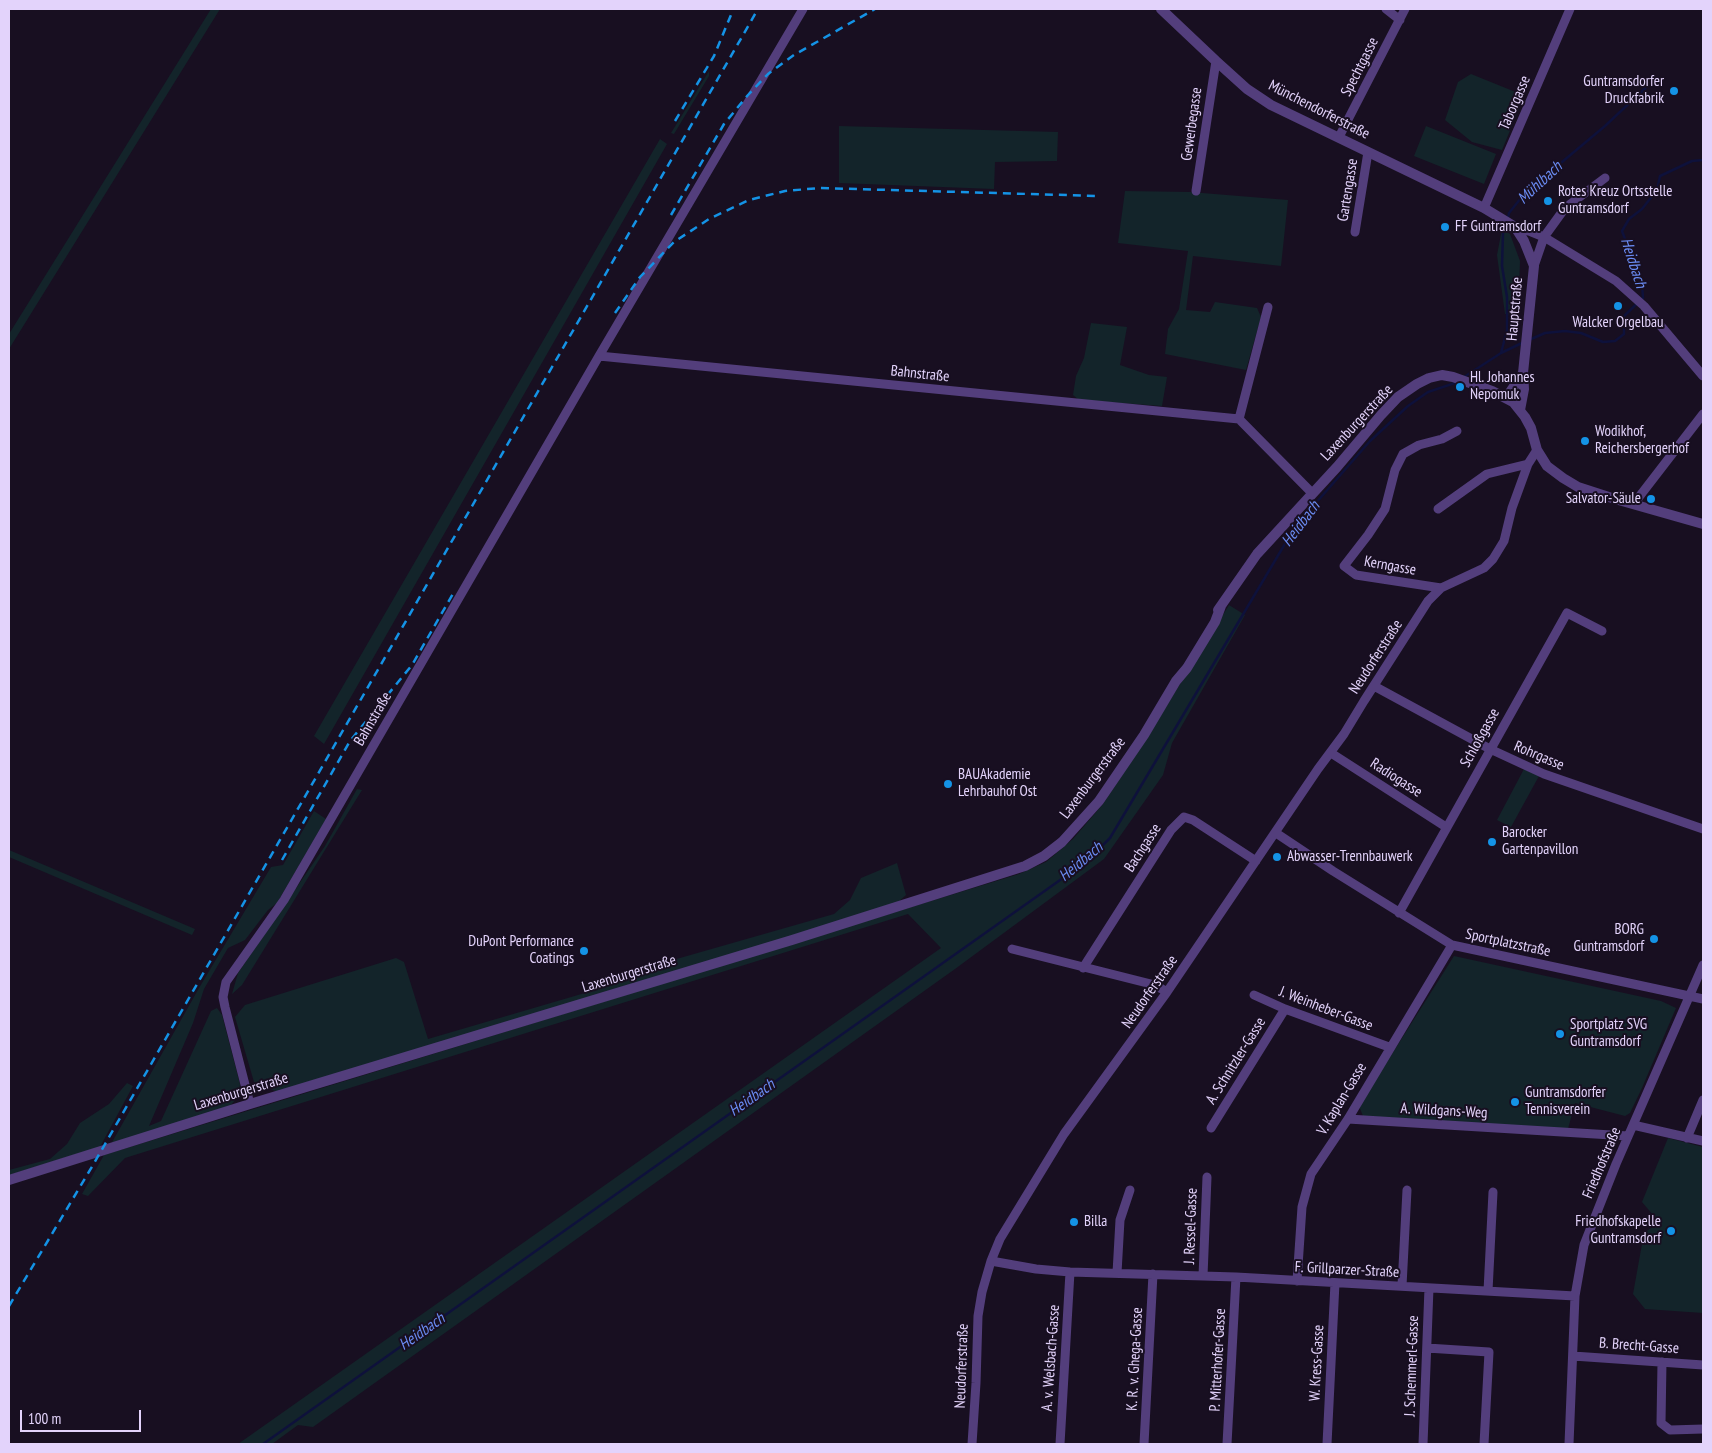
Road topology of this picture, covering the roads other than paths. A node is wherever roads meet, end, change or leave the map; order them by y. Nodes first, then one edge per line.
1 (803, 9) edge
2 (1161, 9) edge
3 (1386, 9) edge
4 (1405, 9) edge
5 (1570, 9) edge
6 (1400, 20) junction
7 (1216, 61) junction
8 (1339, 137) junction
9 (1368, 152) junction
10 (1605, 178) dead end
11 (1196, 191) dead end
12 (1484, 208) junction
13 (1515, 227) junction
14 (1355, 232) dead end
15 (1544, 237) junction
16 (1534, 266) junction
17 (1268, 307) dead end
18 (599, 356) junction
19 (1523, 373) junction
20 (1703, 376) edge
21 (1506, 398) junction
22 (1520, 410) junction
23 (1703, 414) edge
24 (1239, 419) junction
25 (1457, 431) dead end
26 (1537, 450) junction
27 (1528, 464) junction
28 (1312, 493) junction
29 (1635, 504) junction
30 (1438, 509) dead end
31 (1703, 524) edge
32 (1440, 588) junction
33 (1602, 631) dead end
34 (1374, 686) junction
35 (1490, 749) junction
36 (1332, 753) junction
37 (1446, 827) junction
38 (1703, 829) edge
39 (1276, 833) junction
40 (1256, 861) junction
41 (1399, 913) junction
42 (1452, 945) junction
43 (1012, 950) dead end
44 (1703, 964) edge
45 (1083, 968) junction
46 (1167, 992) junction
47 (1254, 994) dead end
48 (1689, 996) junction
49 (1703, 999) edge
50 (1285, 1009) junction
51 (1389, 1047) junction
52 (1703, 1100) edge
53 (250, 1104) junction
54 (1348, 1119) junction
55 (1633, 1125) junction
56 (1211, 1128) dead end
57 (1628, 1136) junction
58 (1687, 1138) junction
59 (1703, 1141) edge
60 (1207, 1177) dead end
61 (9, 1180) edge
62 (1130, 1190) dead end
63 (1408, 1190) dead end
64 (1493, 1192) dead end
65 (991, 1260) junction
66 (1070, 1272) junction
67 (1117, 1274) junction
68 (1153, 1274) junction
69 (1203, 1276) junction
70 (1236, 1277) junction
71 (1297, 1281) junction
72 (1335, 1283) junction
73 (1402, 1286) junction
74 (1429, 1288) junction
75 (1488, 1291) junction
76 (1575, 1296) junction
77 (1428, 1348) junction
78 (1573, 1356) junction
79 (1662, 1362) junction
80 (1703, 1365) edge
81 (1703, 1429) edge
82 (972, 1444) edge
83 (1060, 1444) edge
84 (1144, 1444) edge
85 (1228, 1444) edge
86 (1326, 1444) edge
87 (1423, 1444) edge
88 (1484, 1444) edge
89 (1569, 1444) edge

1 - 18 street, Bahnstraße
2 - 7 street, Münchendorferstraße
3 - 6 street
4 - 6 street, Spechtgasse
5 - 12 street, Taborgasse
6 - 8 street, Spechtgasse
7 - 8 street, Münchendorferstraße
7 - 11 street, Gewerbegasse
8 - 9 street, Münchendorferstraße
9 - 12 street, Münchendorferstraße
9 - 14 street, Gartengasse
10 - 15 street
12 - 13 street, Hauptstraße
13 - 15 street
13 - 16 street, Hauptstraße
15 - 16 street
15 - 20 street
16 - 19 street, Hauptstraße
17 - 24 street
18 - 24 street, Bahnstraße
18 - 53 street, Bahnstraße
19 - 21 street, Hauptstraße
19 - 22 street, Hauptstraße
21 - 22 street, Laxenburgerstraße
21 - 28 street, Laxenburgerstraße
22 - 26 street, Laxenburgerstraße
23 - 29 street
24 - 28 street
25 - 32 street, Kerngasse
26 - 27 street
26 - 29 street
27 - 30 street
27 - 32 street
28 - 53 street, Laxenburgerstraße
29 - 31 street
32 - 34 street, Neudorferstraße
33 - 35 street, Schloßgasse
34 - 35 street, Rohrgasse
34 - 36 street, Neudorferstraße
35 - 37 street, Schloßgasse
35 - 38 street, Rohrgasse
36 - 37 street, Radiogasse
36 - 39 street, Neudorferstraße
37 - 41 street, Schloßgasse
39 - 40 street, Neudorferstraße
39 - 41 street, Sportplatzstraße
40 - 45 street, Bachgasse
40 - 46 street, Neudorferstraße
41 - 42 street, Sportplatzstraße
42 - 48 street, Sportplatzstraße
42 - 51 street, V. Kaplan-Gasse
43 - 45 street
44 - 48 street, Friedhofstraße
45 - 46 street
46 - 65 street, Neudorferstraße
47 - 50 street, J. Weinheber-Gasse
48 - 49 street, Sportplatzstraße
48 - 55 street, Friedhofstraße
50 - 51 street, J. Weinheber-Gasse
50 - 56 street, A. Schnitzler-Gasse
51 - 54 street, V. Kaplan-Gasse
52 - 58 street
53 - 61 street, Laxenburgerstraße
54 - 57 street, A. Wildgans-Weg
54 - 71 street, V. Kaplan-Gasse
55 - 57 street, Friedhofstraße
55 - 58 street
57 - 76 street, Friedhofstraße
58 - 59 street
60 - 69 street, J. Ressel-Gasse
62 - 67 street
63 - 73 street
64 - 75 street
65 - 66 street, F. Grillparzer-Straße
65 - 82 street, Neudorferstraße
66 - 67 street, F. Grillparzer-Straße
66 - 83 street, A. v. Welsbach-Gasse
67 - 68 street, F. Grillparzer-Straße
68 - 69 street, F. Grillparzer-Straße
68 - 84 street, K. R. v. Ghega-Gasse
69 - 70 street, F. Grillparzer-Straße
70 - 71 street, F. Grillparzer-Straße
70 - 85 street, P. Mitterhofer-Gasse
71 - 72 street, F. Grillparzer-Straße
72 - 73 street, F. Grillparzer-Straße
72 - 86 street, W. Kress-Gasse
73 - 74 street, F. Grillparzer-Straße
74 - 75 street, F. Grillparzer-Straße
74 - 77 street, J. Schemmerl-Gasse
75 - 76 street, F. Grillparzer-Straße
76 - 78 street, Friedhofstraße
77 - 87 street, J. Schemmerl-Gasse
77 - 88 street
78 - 79 street, B. Brecht-Gasse
78 - 89 street, Friedhofstraße
79 - 80 street, B. Brecht-Gasse
79 - 81 street

